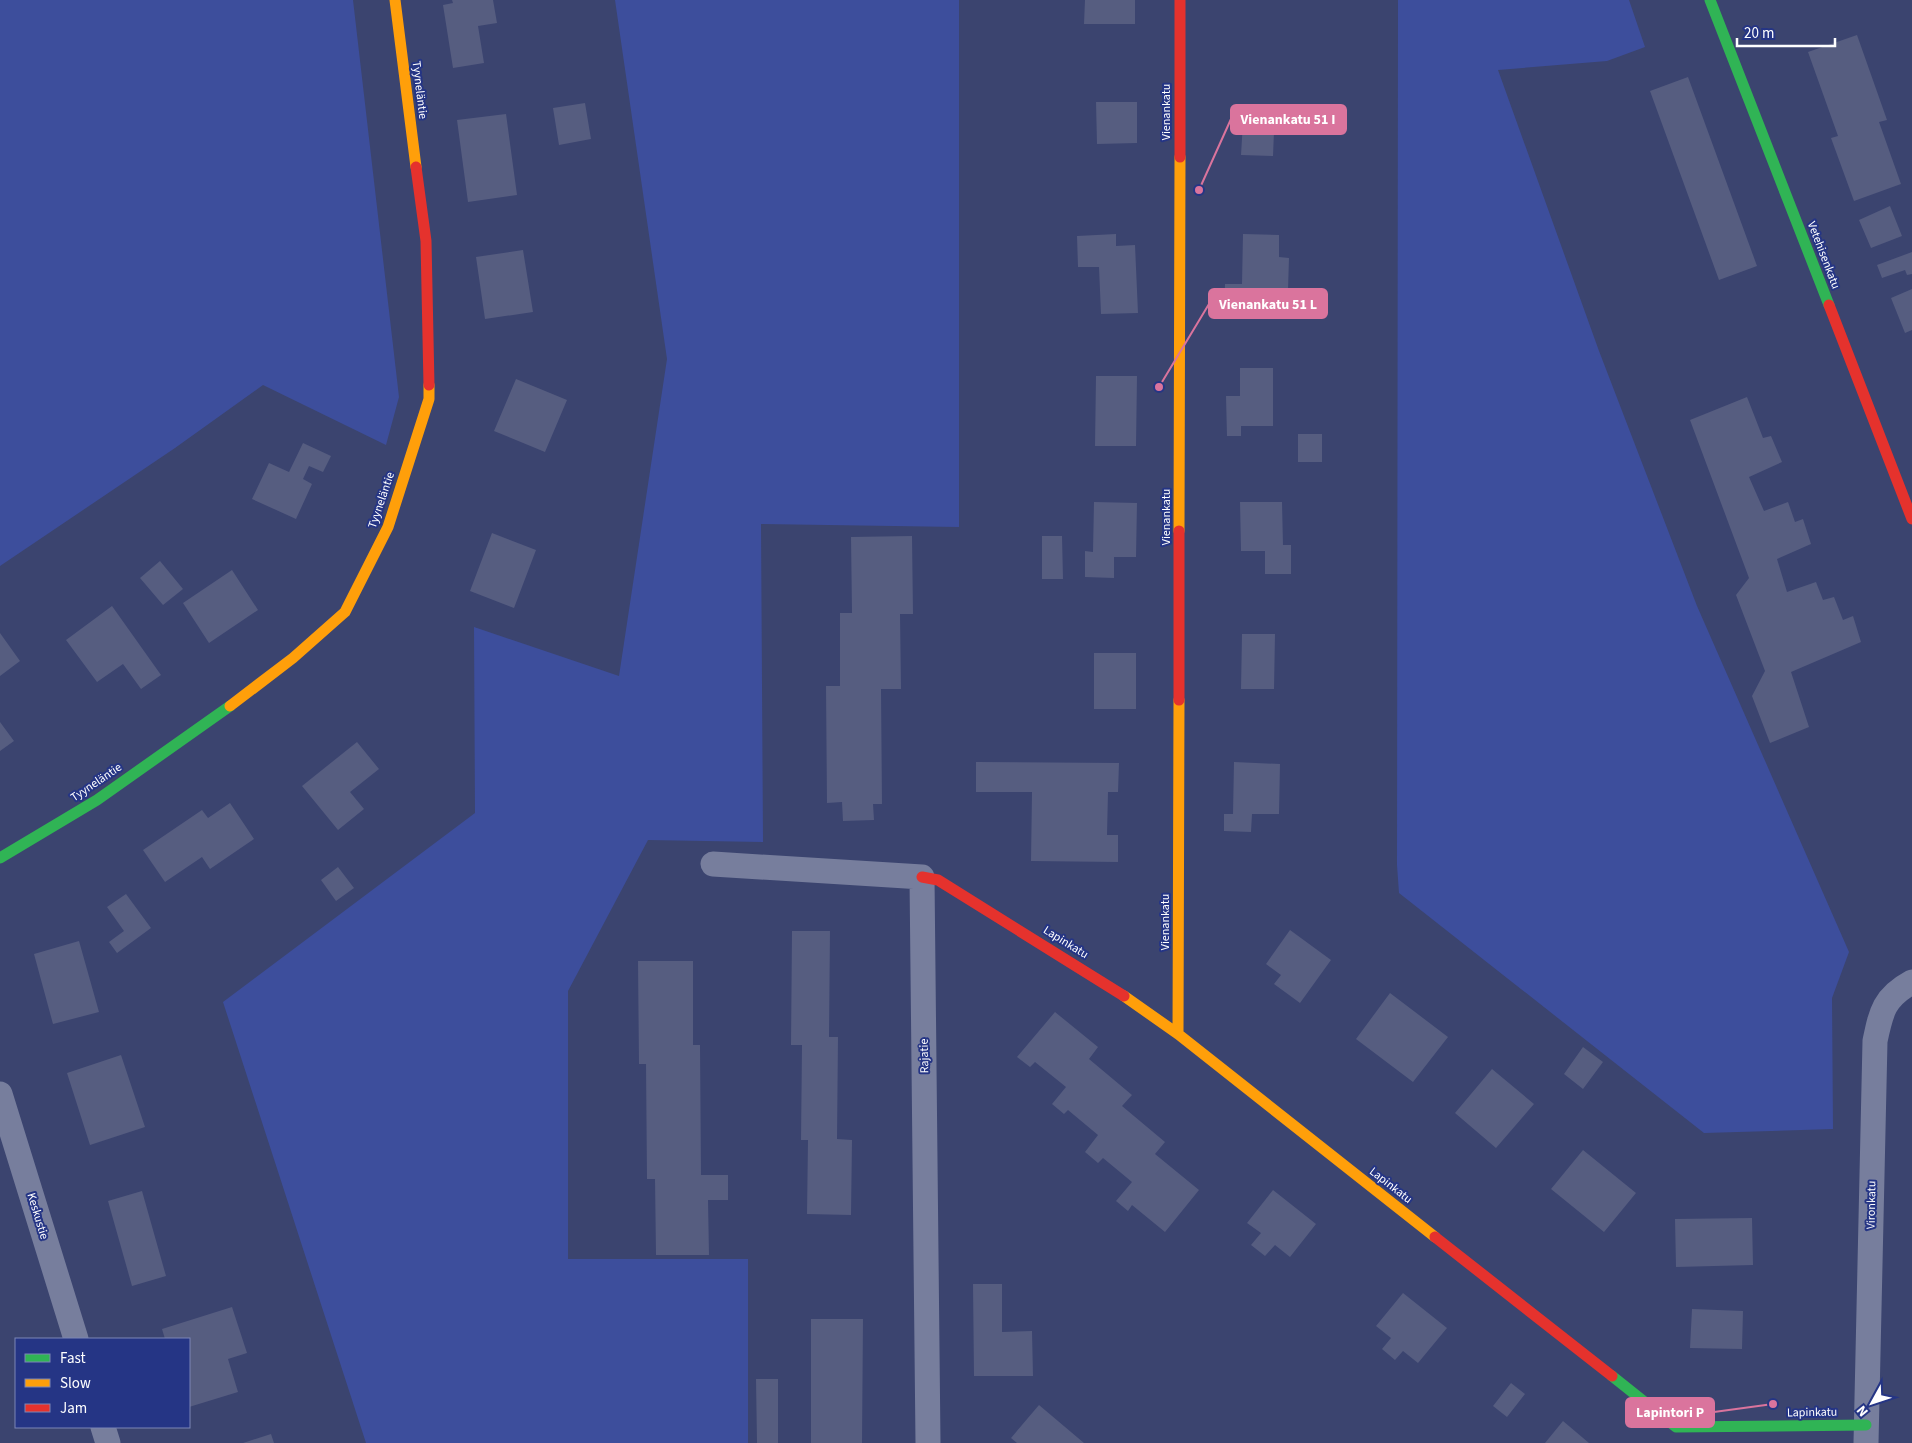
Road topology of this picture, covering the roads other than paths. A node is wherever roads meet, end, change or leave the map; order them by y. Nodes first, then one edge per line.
1 (395, 0) edge
2 (1180, 0) edge
3 (1710, 0) edge
4 (1912, 519) edge
5 (0, 858) edge
6 (713, 864) dead end
7 (922, 877) junction
8 (1912, 982) edge
9 (1178, 1034) junction
10 (0, 1094) edge
11 (76, 1338) edge
12 (103, 1428) edge
13 (1866, 1434) edge
14 (1676, 1435) edge
15 (108, 1443) edge
16 (928, 1443) edge

1 - 5 street, Tyyneläntie
2 - 9 street, Vienankatu
3 - 4 street, Vetehisenkatu
6 - 7 street
7 - 9 street, Lapinkatu
7 - 16 street, Rajatie
8 - 13 street, Vironkatu
9 - 14 street, Lapinkatu
10 - 11 street, Keskustie
12 - 15 street
13 - 14 street, Lapinkatu

